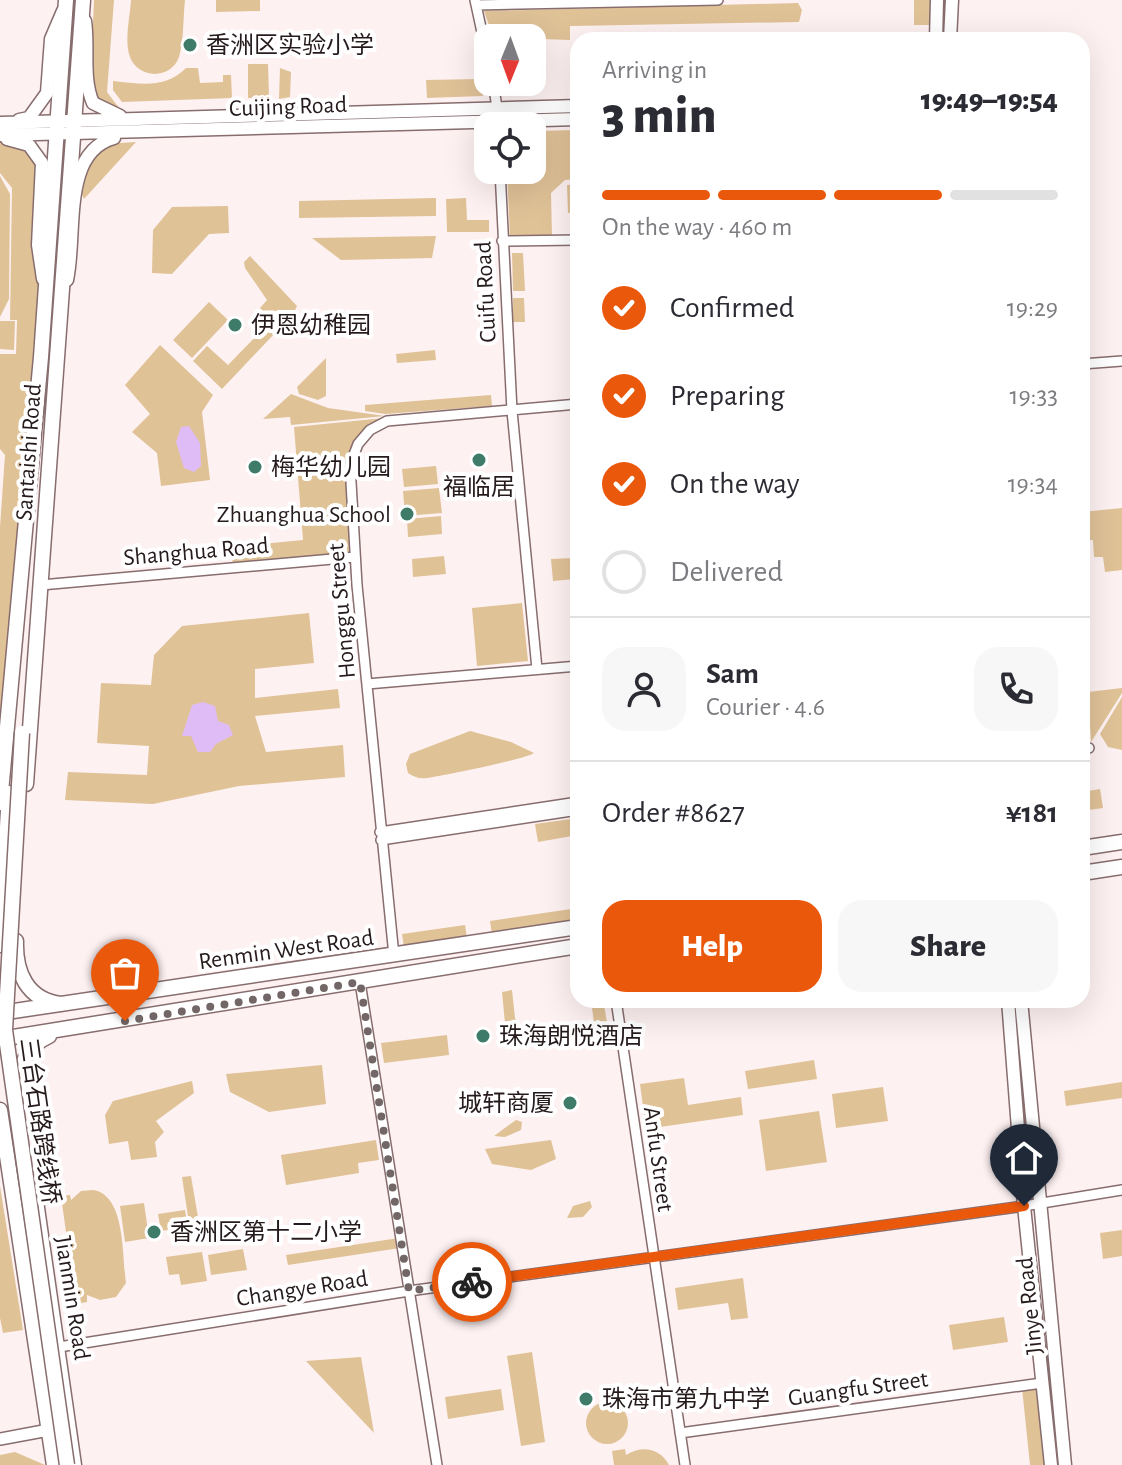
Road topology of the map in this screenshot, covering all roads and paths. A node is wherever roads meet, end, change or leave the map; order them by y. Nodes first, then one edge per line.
1 (718, 0) edge
2 (937, 0) edge
3 (952, 0) edge
4 (66, 2) edge
5 (476, 2) edge
6 (83, 3) edge
7 (481, 24) edge
8 (936, 32) edge
9 (950, 32) edge
10 (570, 107) edge
11 (538, 112) edge
12 (474, 118) edge
13 (135, 119) junction
14 (474, 119) edge
15 (546, 119) edge
16 (570, 119) edge
17 (0, 123) edge
18 (56, 128) junction
19 (74, 128) junction
20 (130, 133) junction
21 (0, 136) edge
22 (500, 184) edge
23 (570, 240) edge
24 (502, 241) junction
25 (44, 288) junction
26 (60, 310) junction
27 (1122, 361) edge
28 (1090, 363) edge
29 (570, 405) edge
30 (512, 411) junction
31 (355, 557) junction
32 (41, 585) junction
33 (570, 667) edge
34 (537, 669) junction
35 (367, 684) junction
36 (8, 691) junction
37 (33, 693) junction
38 (18, 732) junction
39 (0, 803) edge
40 (570, 803) edge
41 (570, 811) edge
42 (380, 836) junction
43 (1122, 842) edge
44 (1090, 847) edge
45 (1122, 867) edge
46 (1090, 872) edge
47 (570, 928) edge
48 (0, 945) edge
49 (570, 947) edge
50 (394, 956) junction
51 (287, 971) junction
52 (360, 982) junction
53 (290, 994) junction
54 (61, 1004) junction
55 (617, 1008) edge
56 (1009, 1008) edge
57 (1022, 1008) edge
58 (0, 1013) edge
59 (64, 1030) junction
60 (0, 1039) edge
61 (0, 1061) edge
62 (0, 1110) edge
63 (4, 1173) edge
64 (1122, 1190) edge
65 (1041, 1203) junction
66 (1024, 1206) junction
67 (652, 1257) junction
68 (409, 1291) junction
69 (59, 1347) junction
70 (1042, 1383) junction
71 (46, 1413) junction
72 (69, 1426) junction
73 (49, 1430) junction
74 (680, 1433) junction
75 (28, 1434) junction
76 (0, 1439) edge
77 (51, 1447) junction
78 (57, 1465) edge
79 (67, 1465) edge
80 (74, 1465) edge
81 (437, 1465) edge
82 (685, 1465) edge
83 (1051, 1465) edge
84 (1065, 1465) edge

1 - 5 street
2 - 8 main road
3 - 9 main road
4 - 17 main road
4 - 18 main road, Santaishi Road
5 - 7 street
6 - 13 main road
6 - 19 main road, Santaishi Road
10 - 11 main road, Cuijing Road
12 - 13 main road, Cuijing Road
13 - 19 main road, Cuijing Road
14 - 20 main road, Cuijing Road
15 - 16 main road, Cuijing Road
17 - 18 main road, Cuijing Road
18 - 19 main road, Cuijing Road
18 - 21 main road, Cuijing Road
18 - 25 main road, Santaishi Road
19 - 20 main road, Cuijing Road
19 - 26 main road, Santaishi Road
20 - 26 main road
21 - 25 main road
22 - 24 street, Cuifu Road
23 - 24 street
24 - 30 street, Cuifu Road
25 - 36 main road, Santaishi Road
26 - 32 main road, Santaishi Road
27 - 28 street
29 - 30 street, Honggu Street
30 - 31 street, Honggu Street
30 - 34 street, Cuifu Road
31 - 32 street, Shanghua Road
31 - 35 street, Honggu Street
32 - 37 main road, Santaishi Road
33 - 34 street
34 - 35 street
35 - 42 street, Honggu Street
36 - 38 main road
36 - 39 main road, Santaishi Road
37 - 38 main road
37 - 54 main road, Santaishi Road
38 - 48 main road
38 - 79 main road, 三台石路跨线桥, bridge
40 - 42 street
41 - 42 street
42 - 50 street, Honggu Street
43 - 44 main road
45 - 46 main road
47 - 50 main road, Renmin West Road
49 - 52 main road, Renmin West Road
50 - 51 main road, Renmin West Road
51 - 53 main road
51 - 54 main road, Renmin West Road
52 - 53 main road, Renmin West Road
52 - 68 street
53 - 59 main road, Renmin West Road
54 - 58 main road, Renmin West Road
55 - 67 street, Anfu Street
56 - 66 main road, Jinye Road
57 - 65 main road, Jinye Road
59 - 60 main road, Renmin West Road
59 - 69 main road, Jianmin Road
61 - 78 main road, 三台石路跨线桥
62 - 63 main road, Jianmin Road
63 - 71 main road, Jianmin Road
64 - 65 street, Changye Road
65 - 66 street, Changye Road
65 - 84 main road, Jinye Road
66 - 67 street, Changye Road
66 - 70 main road, Jinye Road
67 - 68 street, Changye Road
67 - 74 street, Anfu Street
68 - 69 street, Changye Road
68 - 81 street
69 - 72 main road, Jianmin Road
70 - 74 street, Guangfu Street
70 - 83 main road, Jinye Road
71 - 73 main road, Jianmin Road
71 - 75 street
72 - 73 street
72 - 80 main road, Jianmin Road
73 - 75 street
73 - 77 main road, Jianmin Road
74 - 82 street, Anfu Street
75 - 76 street
75 - 77 street
77 - 78 main road, Jianmin Road

